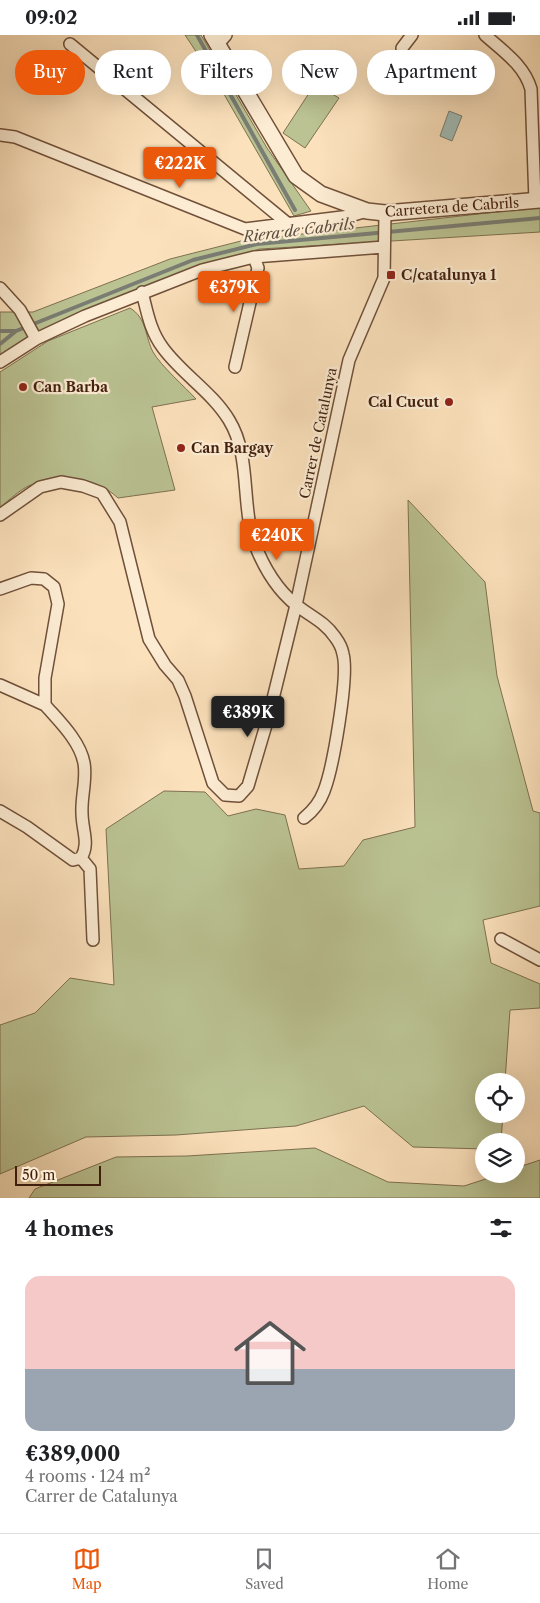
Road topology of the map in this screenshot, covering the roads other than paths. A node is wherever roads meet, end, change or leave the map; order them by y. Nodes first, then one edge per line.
1 (412, 35) edge
2 (485, 35) edge
3 (219, 38) edge
4 (70, 44) dead end
5 (402, 48) dead end
6 (0, 135) edge
7 (538, 200) edge
8 (367, 211) junction
9 (385, 218) junction
10 (287, 223) junction
11 (384, 244) junction
12 (254, 257) junction
13 (0, 289) edge
14 (142, 292) junction
15 (31, 330) junction
16 (0, 361) edge
17 (235, 367) dead end
18 (0, 515) edge
19 (0, 589) edge
20 (296, 605) junction
21 (0, 685) edge
22 (45, 705) junction
23 (0, 811) edge
24 (304, 818) dead end
25 (81, 858) junction
26 (501, 939) dead end
27 (93, 940) dead end
28 (540, 960) edge

1 - 5 street
2 - 7 street
3 - 8 street, Carretera de Cabrils
4 - 10 street
6 - 10 street
7 - 9 street, Carretera de Cabrils
8 - 9 street, Carretera de Cabrils
8 - 10 street
9 - 11 street, Carrer de Catalunya
11 - 12 street
11 - 20 street, Carrer de Catalunya
12 - 14 street
12 - 17 street
13 - 15 street
14 - 15 street
14 - 20 street
15 - 16 street
18 - 20 street, Carrer de Catalunya
19 - 22 street
20 - 24 street
21 - 22 street
22 - 25 street
23 - 25 street
25 - 27 street
26 - 28 street

